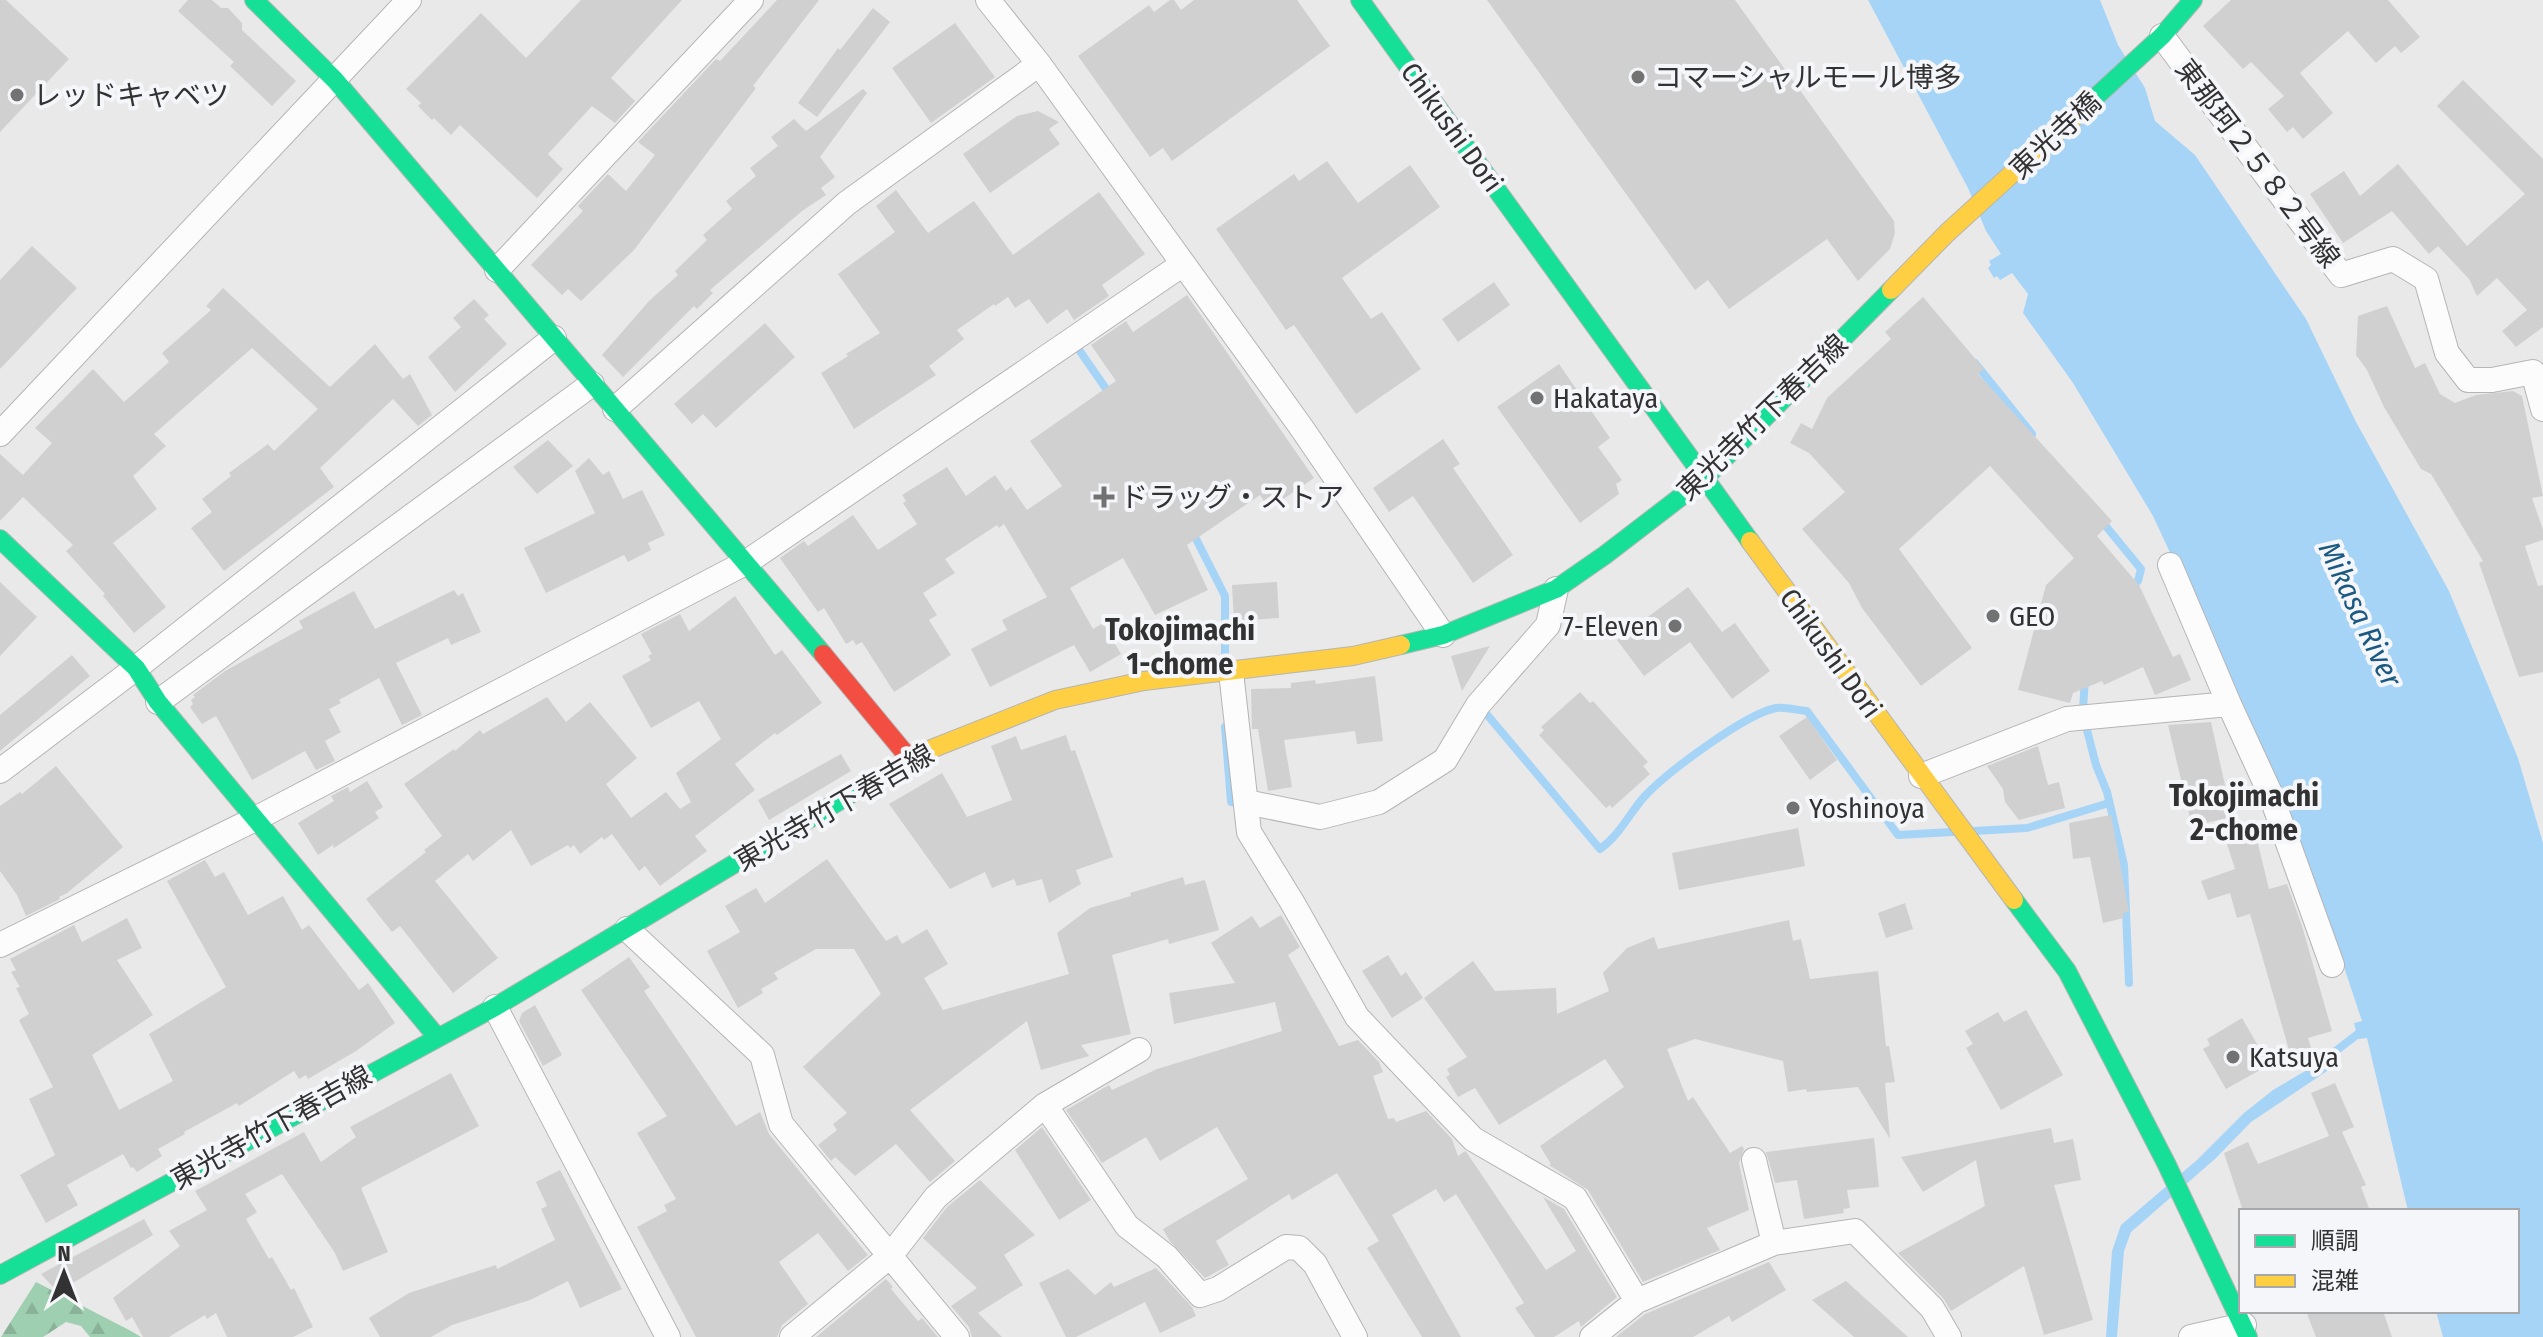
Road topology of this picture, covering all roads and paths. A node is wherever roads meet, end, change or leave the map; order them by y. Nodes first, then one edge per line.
1 (254, 0) edge
2 (409, 0) edge
3 (751, 0) edge
4 (988, 0) edge
5 (1360, 0) edge
6 (2193, 0) edge
7 (2162, 36) junction
8 (1039, 64) junction
9 (335, 80) junction
10 (1947, 233) joint
11 (1183, 264) junction
12 (497, 270) junction
13 (554, 338) junction
14 (592, 384) junction
15 (615, 409) junction
16 (2543, 409) edge
17 (0, 434) edge
18 (1704, 479) junction
19 (0, 539) edge
20 (747, 562) junction
21 (2170, 565) dead end
22 (1556, 589) junction
23 (1443, 635) junction
24 (136, 668) junction
25 (1231, 672) junction
26 (158, 702) junction
27 (2229, 704) junction
28 (909, 758) junction
29 (0, 771) edge
30 (1921, 776) junction
31 (1246, 802) junction
32 (257, 818) junction
33 (627, 929) junction
34 (0, 945) edge
35 (2332, 965) dead end
36 (495, 1007) junction
37 (437, 1037) junction
38 (1139, 1050) dead end
39 (1045, 1105) junction
40 (1754, 1160) dead end
41 (1774, 1243) junction
42 (890, 1256) junction
43 (0, 1275) edge
44 (1637, 1301) junction
45 (2246, 1331) edge
46 (668, 1337) edge
47 (792, 1337) edge
48 (957, 1337) edge
49 (1355, 1337) edge
50 (1592, 1337) edge
51 (1949, 1337) edge
52 (2191, 1337) edge

1 - 9 street
2 - 9 street
3 - 12 street
4 - 8 street
5 - 18 street, Chikushi Dori
6 - 7 street, 東光寺橋
7 - 10 street, 東光寺橋
7 - 16 street, 東那珂２５８２号線
8 - 11 street
8 - 15 street
9 - 12 street
9 - 17 street
10 - 18 street, 東光寺竹下春吉線
11 - 20 street
11 - 23 street
12 - 13 street
13 - 14 street
13 - 24 street
14 - 15 street
14 - 26 street
15 - 20 street
18 - 22 street, 東光寺竹下春吉線
18 - 30 street, Chikushi Dori
19 - 24 street
20 - 28 street
20 - 32 street
21 - 27 street
22 - 23 street, 東光寺竹下春吉線
22 - 31 street
23 - 25 street, 東光寺竹下春吉線
24 - 26 street
24 - 29 street
25 - 28 street, 東光寺竹下春吉線
25 - 31 street
26 - 32 street
27 - 30 street
27 - 35 street
28 - 33 street, 東光寺竹下春吉線
30 - 45 street, Chikushi Dori
31 - 44 street
32 - 34 street
32 - 37 street
33 - 36 street, 東光寺竹下春吉線
33 - 42 street
36 - 37 street, 東光寺竹下春吉線
36 - 46 street
37 - 43 street, 東光寺竹下春吉線
38 - 39 street
39 - 42 street
39 - 49 street
40 - 41 street
41 - 44 street
41 - 51 street
42 - 47 street
42 - 48 street
44 - 50 street
45 - 52 street

